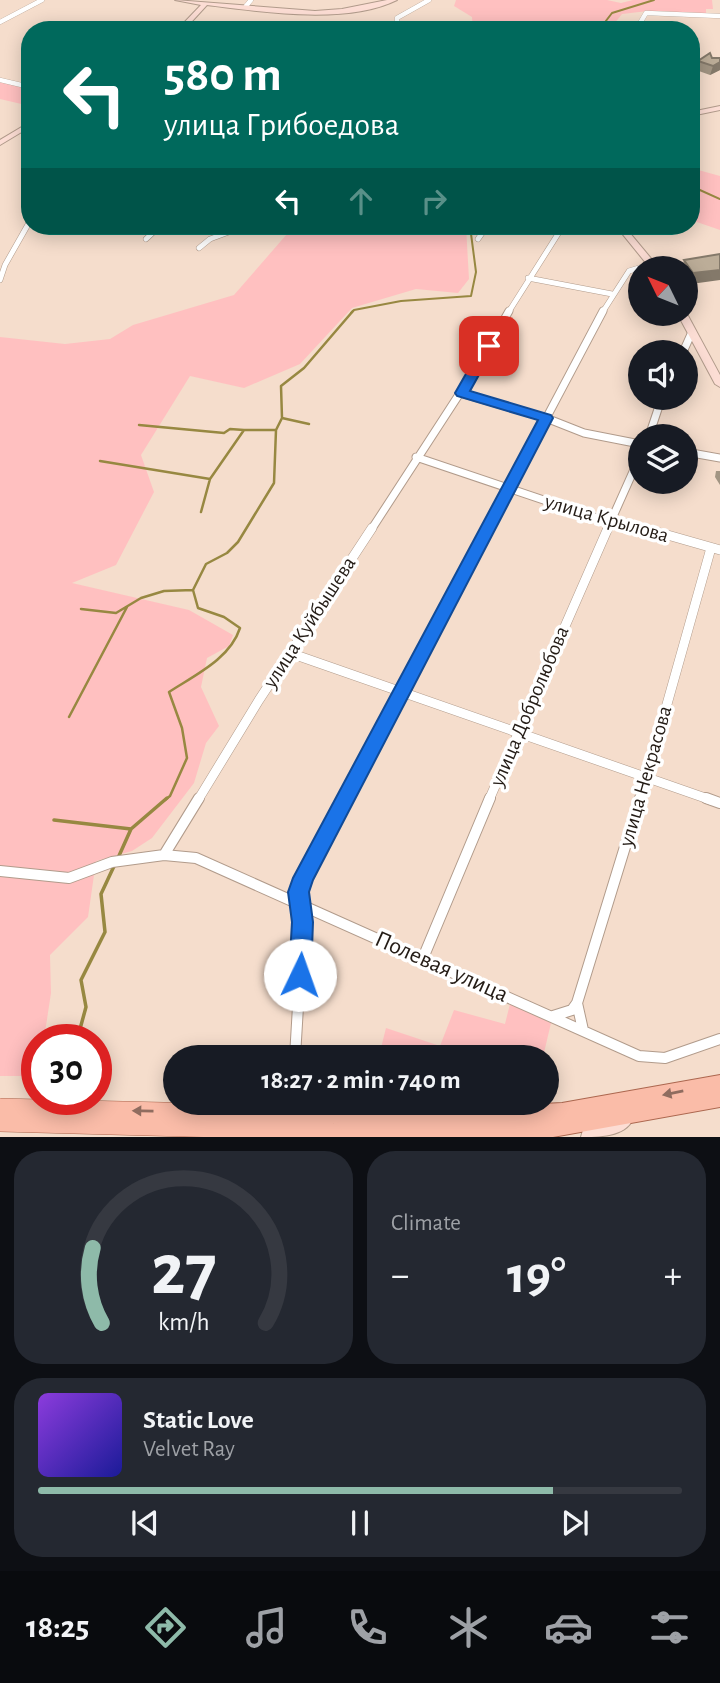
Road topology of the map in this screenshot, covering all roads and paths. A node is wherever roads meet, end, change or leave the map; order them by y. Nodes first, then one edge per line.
1 (42, 0) edge
2 (178, 0) edge
3 (394, 0) edge
4 (429, 0) edge
5 (208, 2) edge
6 (249, 3) edge
7 (720, 16) edge
8 (190, 21) edge
9 (397, 21) edge
10 (641, 21) edge
11 (0, 22) edge
12 (0, 80) edge
13 (21, 84) edge
14 (720, 108) edge
15 (700, 112) edge
16 (21, 131) edge
17 (0, 144) edge
18 (22, 235) edge
19 (150, 235) edge
20 (221, 235) edge
21 (481, 235) edge
22 (557, 235) edge
23 (627, 235) edge
24 (146, 239) dead end
25 (478, 239) dead end
26 (199, 248) dead end
27 (645, 256) edge
28 (628, 272) edge
29 (528, 278) junction
30 (0, 280) edge
31 (612, 294) junction
32 (689, 326) edge
33 (692, 332) junction
34 (688, 340) edge
35 (720, 384) edge
36 (461, 393) junction
37 (546, 418) junction
38 (628, 442) edge
39 (698, 454) edge
40 (416, 457) junction
41 (720, 458) edge
42 (628, 483) edge
43 (510, 489) junction
44 (612, 519) junction
45 (715, 549) edge
46 (290, 653) junction
47 (401, 691) junction
48 (518, 731) junction
49 (647, 777) junction
50 (720, 803) edge
51 (164, 855) junction
52 (0, 871) edge
53 (299, 902) junction
54 (423, 958) junction
55 (577, 1003) junction
56 (553, 1016) junction
57 (583, 1030) junction
58 (720, 1039) edge
59 (296, 1045) edge
60 (720, 1084) edge
61 (720, 1098) edge
62 (0, 1107) edge
63 (255, 1115) edge
64 (633, 1115) junction
65 (334, 1123) junction
66 (0, 1124) edge
67 (461, 1130) edge
68 (243, 1137) edge
69 (590, 1137) edge

1 - 11 street
2 - 5 main road
3 - 6 main road
4 - 9 street
5 - 6 main road
5 - 8 main road
7 - 10 street
12 - 13 street
14 - 15 main road
16 - 17 main road
18 - 30 street
19 - 24 street
20 - 26 street
21 - 25 street
22 - 29 street, улица Куйбышева
23 - 27 main road
28 - 31 street
29 - 31 street
29 - 36 street, улица Куйбышева
31 - 37 street
32 - 33 main road
33 - 34 street
33 - 35 main road
36 - 37 street
36 - 40 street, улица Куйбышева
37 - 38 street
37 - 43 street
39 - 41 street
40 - 43 street, улица Крылова
40 - 46 street, улица Куйбышева
42 - 44 street, улица Добролюбова
43 - 44 street, улица Крылова
43 - 47 street
44 - 45 street, улица Крылова
44 - 48 street, улица Добролюбова
45 - 49 street, улица Некрасова
46 - 47 street
46 - 51 street, улица Куйбышева
47 - 48 street
47 - 53 street
48 - 49 street
48 - 54 street, улица Добролюбова
49 - 50 street
49 - 55 street, улица Некрасова
51 - 52 street, Полевая улица
51 - 53 street, Полевая улица
53 - 54 street, Полевая улица
53 - 59 street
54 - 56 street, Полевая улица
55 - 56 street
55 - 57 street, улица Некрасова
56 - 57 street, Полевая улица
57 - 58 street, Полевая улица
60 -> 67 main road
61 - 64 main road
65 -> 62 main road, bridge
63 - 68 street
64 - 67 main road
64 - 69 main road
65 - 66 main road, bridge
65 - 67 main road

